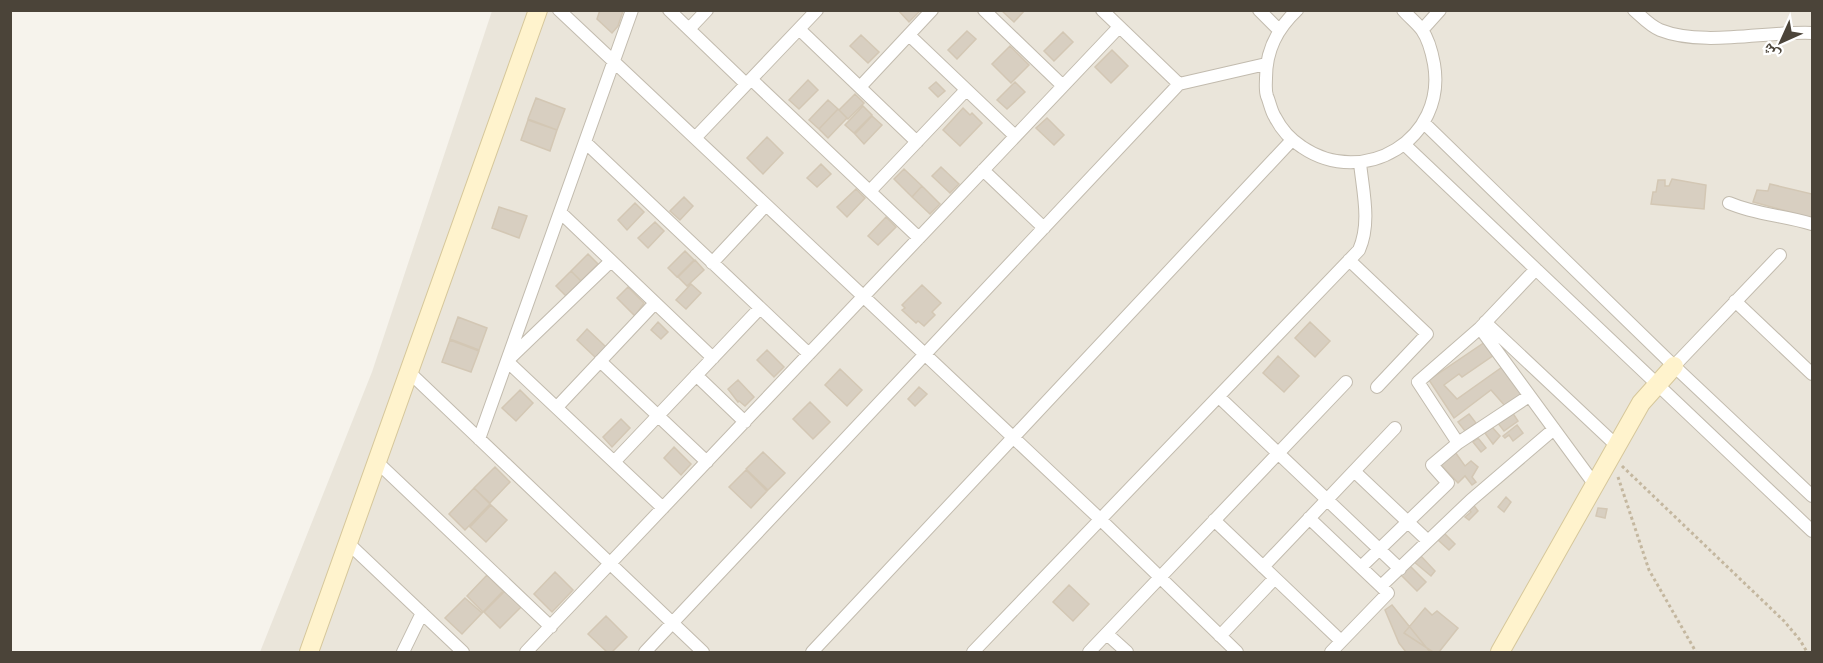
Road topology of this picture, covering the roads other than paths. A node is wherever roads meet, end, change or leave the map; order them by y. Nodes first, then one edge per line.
1 (538, 10) edge
2 (559, 10) edge
3 (632, 10) edge
4 (669, 10) edge
5 (706, 10) edge
6 (817, 10) edge
7 (984, 10) edge
8 (1102, 10) edge
9 (1259, 10) edge
10 (1403, 10) edge
11 (1440, 10) edge
12 (1634, 10) edge
13 (932, 11) edge
14 (1296, 11) edge
15 (1119, 27) junction
16 (689, 29) junction
17 (798, 29) junction
18 (1279, 30) junction
19 (1422, 30) junction
20 (1812, 33) edge
21 (909, 35) junction
22 (613, 62) junction
23 (1266, 64) junction
24 (749, 81) junction
25 (1179, 84) junction
26 (1063, 86) junction
27 (860, 87) junction
28 (966, 90) junction
29 (1424, 123) junction
30 (1015, 136) junction
31 (694, 138) junction
32 (1292, 140) junction
33 (585, 142) junction
34 (917, 142) junction
35 (1404, 145) junction
36 (1360, 163) junction
37 (983, 170) junction
38 (870, 191) junction
39 (1729, 203) dead end
40 (766, 205) junction
41 (560, 213) junction
42 (1812, 224) edge
43 (1044, 228) junction
44 (919, 238) junction
45 (1779, 255) dead end
46 (1349, 260) junction
47 (610, 261) junction
48 (712, 262) junction
49 (1536, 269) junction
50 (864, 296) junction
51 (1736, 301) junction
52 (655, 303) junction
53 (760, 308) junction
54 (1483, 325) junction
55 (809, 354) junction
56 (925, 355) junction
57 (713, 358) junction
58 (507, 361) junction
59 (600, 361) junction
60 (1674, 366) junction
61 (409, 372) junction
62 (1812, 374) edge
63 (696, 375) junction
64 (1346, 382) dead end
65 (1657, 383) junction
66 (1377, 387) dead end
67 (1529, 396) junction
68 (1219, 397) junction
69 (557, 407) junction
70 (658, 416) junction
71 (745, 422) junction
72 (1395, 428) dead end
73 (1554, 429) junction
74 (1013, 437) junction
75 (479, 439) junction
76 (1458, 443) junction
77 (1614, 451) junction
78 (1278, 453) junction
79 (376, 461) junction
80 (614, 462) junction
81 (707, 462) junction
82 (1354, 471) junction
83 (1594, 485) junction
84 (1812, 496) edge
85 (1327, 500) junction
86 (663, 508) junction
87 (1309, 518) junction
88 (1101, 520) junction
89 (1214, 520) junction
90 (1407, 522) junction
91 (1812, 531) edge
92 (1428, 541) junction
93 (347, 542) junction
94 (1379, 550) junction
95 (610, 564) junction
96 (1263, 567) junction
97 (1361, 567) junction
98 (1400, 569) junction
99 (1160, 578) junction
100 (1275, 578) junction
101 (1381, 586) junction
102 (422, 614) junction
103 (672, 623) junction
104 (551, 627) junction
105 (1107, 634) junction
106 (1220, 636) junction
107 (1341, 641) junction
108 (979, 650) edge
109 (309, 652) edge
110 (404, 652) edge
111 (463, 652) edge
112 (526, 652) edge
113 (645, 652) edge
114 (703, 652) edge
115 (812, 652) edge
116 (1089, 652) edge
117 (1126, 652) edge
118 (1237, 652) edge
119 (1331, 652) edge
120 (1500, 652) edge

1 - 61 street
2 - 22 street
3 - 22 street
4 - 16 street
5 - 16 street
6 - 17 street
7 - 26 street
8 - 15 street
9 - 18 street
10 - 19 street
11 - 19 street
12 - 20 street
13 - 21 street
14 - 18 street
15 - 25 street
15 - 26 street
16 - 24 street
17 - 24 street
17 - 27 street
18 - 23 street
19 - 29 street
21 - 27 street
21 - 28 street
22 - 31 street
22 - 33 street
23 - 25 street
23 - 32 street
24 - 31 street
24 - 38 street
25 - 43 street
26 - 30 street
27 - 34 street
28 - 30 street
28 - 34 street
29 - 35 street
29 - 60 street
30 - 37 street
31 - 40 street
32 - 36 street
32 - 74 street
33 - 41 street
33 - 48 street
34 - 38 street
35 - 36 street
35 - 49 street
36 - 46 street
37 - 43 street
37 - 44 street
38 - 44 street
39 - 42 street
40 - 48 street
40 - 50 street
41 - 47 street
41 - 58 street
43 - 56 street
44 - 50 street
45 - 51 street
46 - 66 street
46 - 68 street
47 - 52 street
47 - 58 street
48 - 53 street
49 - 54 street
49 - 65 street
50 - 55 street
50 - 56 street
51 - 60 street
51 - 62 street
52 - 57 street
52 - 59 street
53 - 55 street
53 - 57 street
54 - 67 street
54 - 76 street
54 - 77 street
55 - 71 street
56 - 74 street
56 - 103 street
57 - 63 street
58 - 69 street
58 - 75 street
59 - 69 street
59 - 70 street
60 - 65 street
60 - 84 street
61 - 75 street
61 - 79 street
63 - 70 street
63 - 71 street
64 - 78 street
65 - 77 street
65 - 91 street
67 - 73 street
67 - 76 street
68 - 78 street
68 - 88 street
69 - 80 street
70 - 80 street
70 - 81 street
71 - 81 street
72 - 82 street
73 - 83 street
73 - 92 street
74 - 88 street
74 - 115 street
75 - 95 street
76 - 90 street
77 - 83 street
78 - 85 street
78 - 89 street
79 - 93 street
79 - 104 street
80 - 86 street
81 - 86 street
82 - 85 street
82 - 90 street
83 - 120 street
85 - 87 street
85 - 94 street
86 - 95 street
87 - 96 street
87 - 97 street
88 - 99 street
88 - 108 street
89 - 96 street
89 - 99 street
90 - 92 street
90 - 94 street
92 - 98 street
93 - 102 street
93 - 109 street
94 - 97 street
94 - 98 street
95 - 103 street
95 - 104 street
96 - 100 street
97 - 101 street
98 - 101 street
99 - 105 street
99 - 106 street
100 - 106 street
100 - 107 street
101 - 107 street
102 - 110 street
102 - 111 street
103 - 113 street
103 - 114 street
104 - 112 street
105 - 116 street
105 - 117 street
106 - 118 street
107 - 119 street

